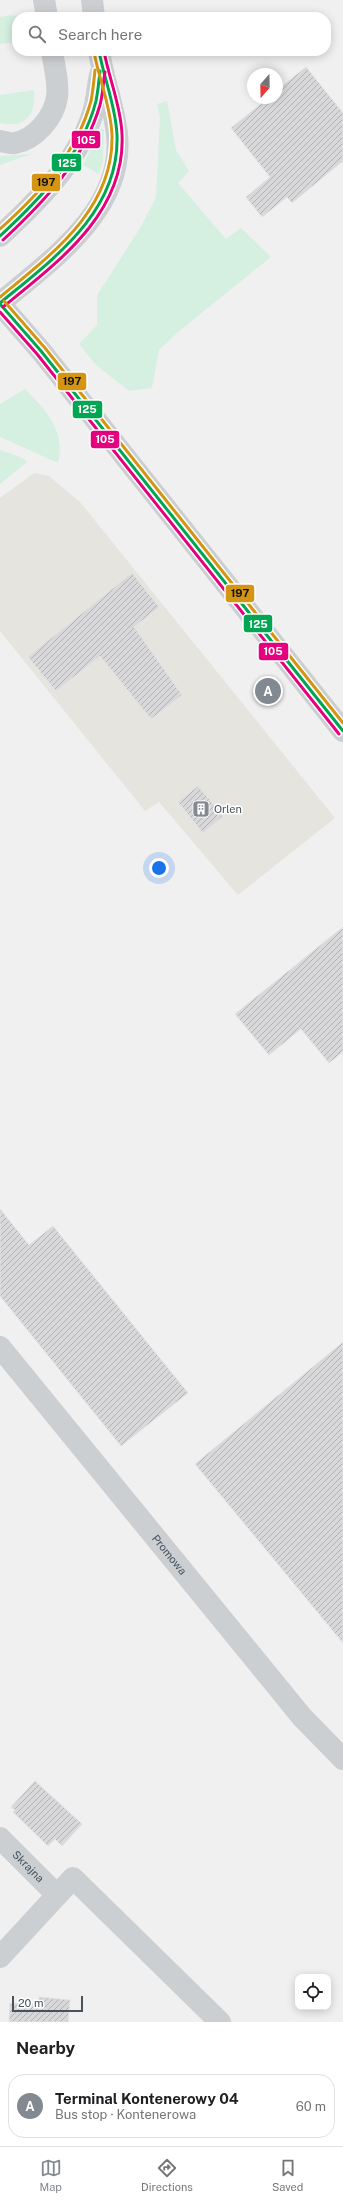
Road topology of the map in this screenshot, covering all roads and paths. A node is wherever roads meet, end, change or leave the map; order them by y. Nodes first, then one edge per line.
1 (44, 0) edge
2 (92, 0) edge
3 (46, 12) edge
4 (93, 12) edge
5 (53, 56) edge
6 (100, 58) edge
7 (0, 141) edge
8 (0, 236) edge
9 (0, 304) edge
10 (343, 731) edge
11 (0, 1347) edge
12 (343, 1759) edge
13 (0, 1838) edge
14 (57, 1895) junction
15 (0, 1957) edge
16 (220, 2022) edge

1 - 3 street
2 - 4 street
5 - 7 street
6 - 8 street
6 - 9 street
9 - 10 street
11 - 12 street, Promowa
13 - 14 street, Skrajna
14 - 15 street
14 - 16 street

